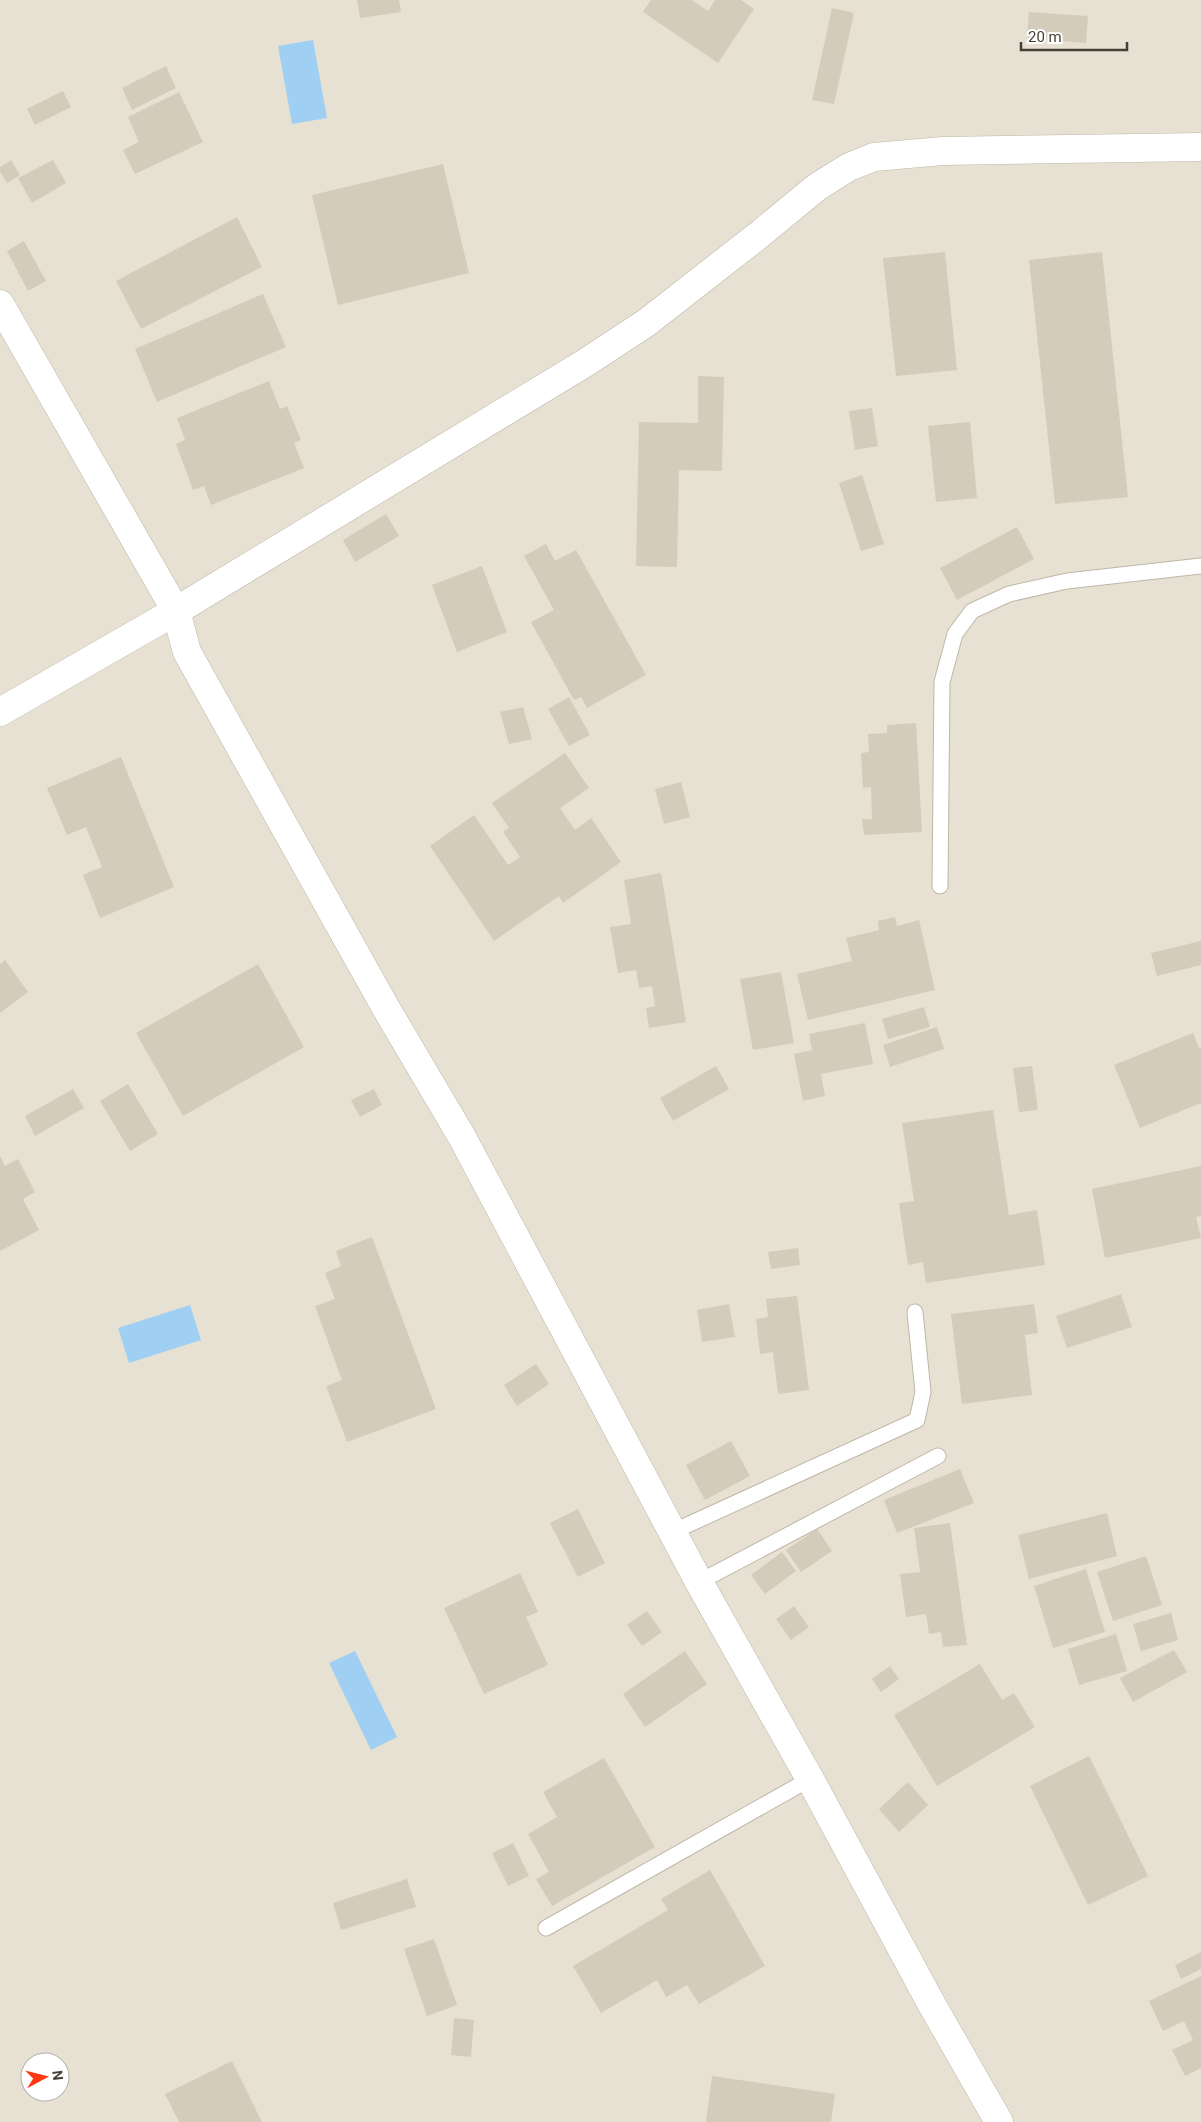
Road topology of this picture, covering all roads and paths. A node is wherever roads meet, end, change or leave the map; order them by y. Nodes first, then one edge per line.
1 (1201, 147) edge
2 (0, 304) edge
3 (1201, 566) edge
4 (176, 611) junction
5 (0, 712) edge
6 (940, 886) dead end
7 (915, 1312) dead end
8 (938, 1456) dead end
9 (672, 1532) junction
10 (699, 1582) junction
11 (810, 1779) junction
12 (546, 1928) dead end
13 (999, 2122) edge

1 - 4 street
2 - 4 street
3 - 6 lane
4 - 5 street
4 - 9 street
7 - 9 lane
8 - 10 lane
9 - 10 street
10 - 11 street
11 - 12 lane
11 - 13 street

